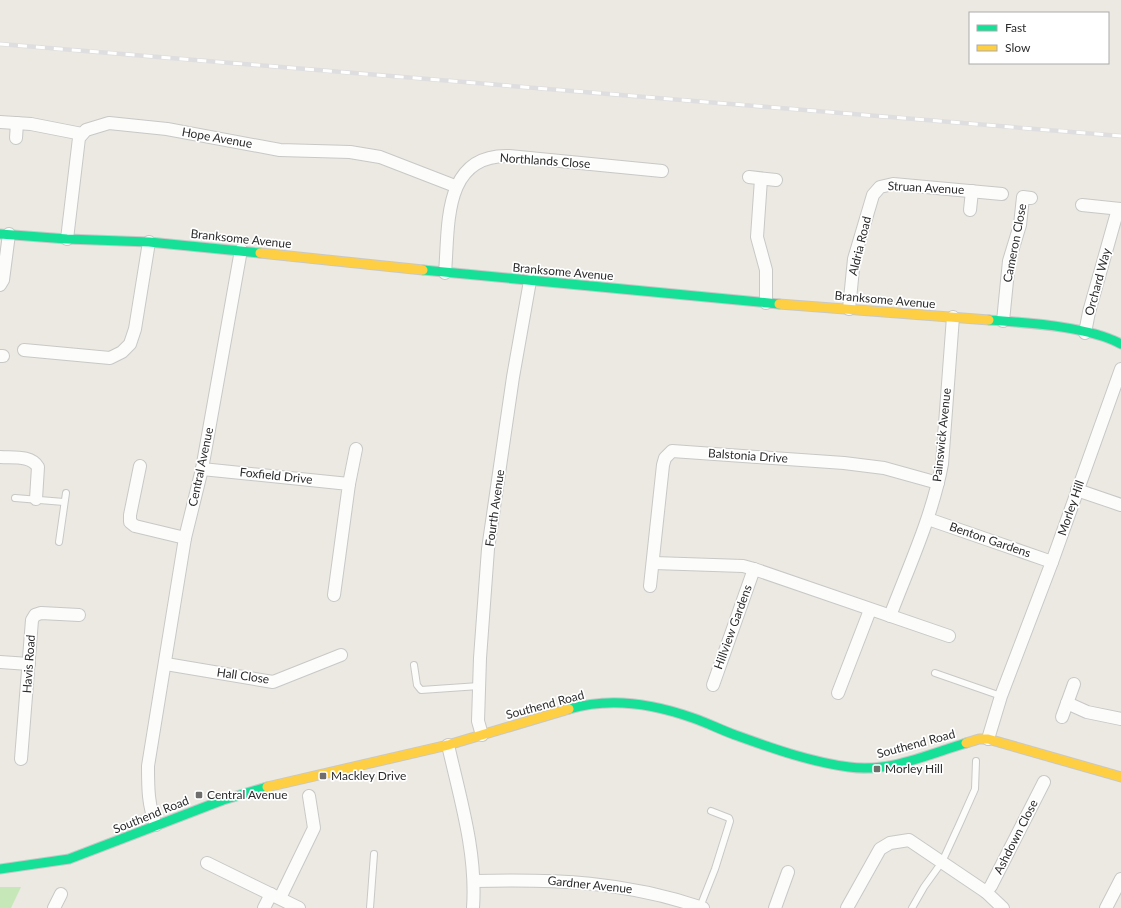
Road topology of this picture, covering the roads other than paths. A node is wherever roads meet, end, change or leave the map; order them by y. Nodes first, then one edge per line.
1 (0, 122) edge
2 (17, 123) junction
3 (82, 134) junction
4 (16, 138) dead end
5 (662, 171) dead end
6 (749, 177) dead end
7 (761, 179) junction
8 (776, 180) dead end
9 (455, 186) junction
10 (880, 187) joint
11 (972, 191) junction
12 (1002, 194) dead end
13 (1031, 198) dead end
14 (1082, 205) dead end
15 (1120, 209) edge
16 (970, 210) dead end
17 (5, 234) edge
18 (67, 239) junction
19 (149, 242) junction
20 (241, 250) junction
21 (445, 273) junction
22 (530, 281) junction
23 (0, 285) edge
24 (766, 303) junction
25 (849, 309) junction
26 (953, 317) junction
27 (1003, 321) junction
28 (1085, 333) junction
29 (1121, 344) edge
30 (24, 350) dead end
31 (1121, 368) edge
32 (356, 449) dead end
33 (0, 457) edge
34 (140, 466) dead end
35 (202, 469) junction
36 (938, 483) junction
37 (349, 484) junction
38 (1077, 490) junction
39 (66, 493) dead end
40 (15, 498) dead end
41 (36, 499) junction
42 (64, 502) junction
43 (1121, 505) edge
44 (928, 519) junction
45 (185, 538) junction
46 (59, 542) dead end
47 (1052, 562) junction
48 (654, 563) junction
49 (754, 569) junction
50 (650, 586) dead end
51 (334, 595) dead end
52 (870, 610) junction
53 (79, 615) dead end
54 (890, 616) junction
55 (949, 636) dead end
56 (341, 655) dead end
57 (0, 662) edge
58 (29, 664) junction
59 (166, 664) junction
60 (414, 665) dead end
61 (935, 673) dead end
62 (1074, 684) dead end
63 (713, 685) dead end
64 (479, 686) junction
65 (838, 693) dead end
66 (1001, 696) junction
67 (1067, 703) junction
68 (1062, 717) dead end
69 (1121, 719) edge
70 (482, 736) junction
71 (988, 738) junction
72 (448, 745) junction
73 (21, 759) dead end
74 (976, 761) dead end
75 (1121, 778) edge
76 (1044, 782) dead end
77 (309, 796) dead end
78 (711, 811) dead end
79 (156, 825) junction
80 (374, 854) dead end
81 (942, 862) junction
82 (207, 863) dead end
83 (0, 869) edge
84 (788, 872) dead end
85 (1121, 879) edge
86 (474, 881) junction
87 (986, 892) junction
88 (60, 894) dead end
89 (275, 896) junction
90 (1117, 898) edge
91 (54, 908) edge
92 (264, 908) edge
93 (299, 908) edge
94 (370, 908) edge
95 (473, 908) edge
96 (701, 908) edge
97 (775, 908) edge
98 (847, 908) edge
99 (912, 908) edge
100 (1003, 908) edge
101 (1106, 908) edge

1 - 2 street
2 - 3 street
2 - 4 street
3 - 9 street, Hope Avenue
3 - 18 street
5 - 9 street, Northlands Close
6 - 7 street
7 - 8 street
7 - 24 street
9 - 21 street, Northlands Close
10 - 11 street, Struan Avenue
10 - 25 street, Aldria Road
11 - 12 street, Struan Avenue
11 - 16 street, Struan Avenue
13 - 27 street, Cameron Close
14 - 15 street
15 - 28 street, Orchard Way
17 - 18 street, Branksome Avenue
17 - 23 street
18 - 19 street, Branksome Avenue
19 - 20 street, Branksome Avenue
19 - 30 street
20 - 21 street, Branksome Avenue
20 - 35 street, Central Avenue
21 - 22 street, Branksome Avenue
22 - 24 street, Branksome Avenue
22 - 64 street, Fourth Avenue
24 - 25 street, Branksome Avenue
25 - 26 street, Branksome Avenue
26 - 27 street, Branksome Avenue
26 - 36 street, Painswick Avenue
27 - 28 street, Branksome Avenue
28 - 29 street, Branksome Avenue
31 - 38 street, Morley Hill
32 - 37 street
33 - 41 street
34 - 45 street
35 - 37 street, Foxfield Drive
35 - 45 street, Central Avenue
36 - 44 street, Painswick Avenue
36 - 48 street, Balstonia Drive
37 - 51 street
38 - 43 street
38 - 47 street, Morley Hill
39 - 42 lane
40 - 41 lane
41 - 42 lane
42 - 46 lane
44 - 47 street, Benton Gardens
44 - 54 street, Painswick Avenue
45 - 59 street, Central Avenue
47 - 66 street, Morley Hill
48 - 49 street
48 - 50 street, Balstonia Drive
49 - 52 street
49 - 63 street, Hillview Gardens
52 - 54 street
52 - 65 street
53 - 58 street, Havis Road
54 - 55 street
56 - 59 street, Hall Close
57 - 58 street
58 - 73 street, Havis Road
59 - 79 street, Central Avenue
60 - 64 lane
61 - 66 lane
62 - 67 street
64 - 70 street, Fourth Avenue
66 - 71 street, Morley Hill
67 - 68 street
67 - 69 street
70 - 71 street, Southend Road
70 - 72 street, Southend Road
71 - 75 street, Southend Road
72 - 79 street, Southend Road
72 - 86 street
74 - 81 lane
76 - 87 street, Ashdown Close
77 - 89 street
78 - 96 lane
79 - 83 street, Southend Road
80 - 94 lane
81 - 87 street
81 - 98 street
81 - 99 lane
82 - 89 street
84 - 97 street
85 - 90 street
86 - 95 street
86 - 96 street, Gardner Avenue
87 - 100 street
88 - 91 street
89 - 92 street
89 - 93 street
90 - 101 street

